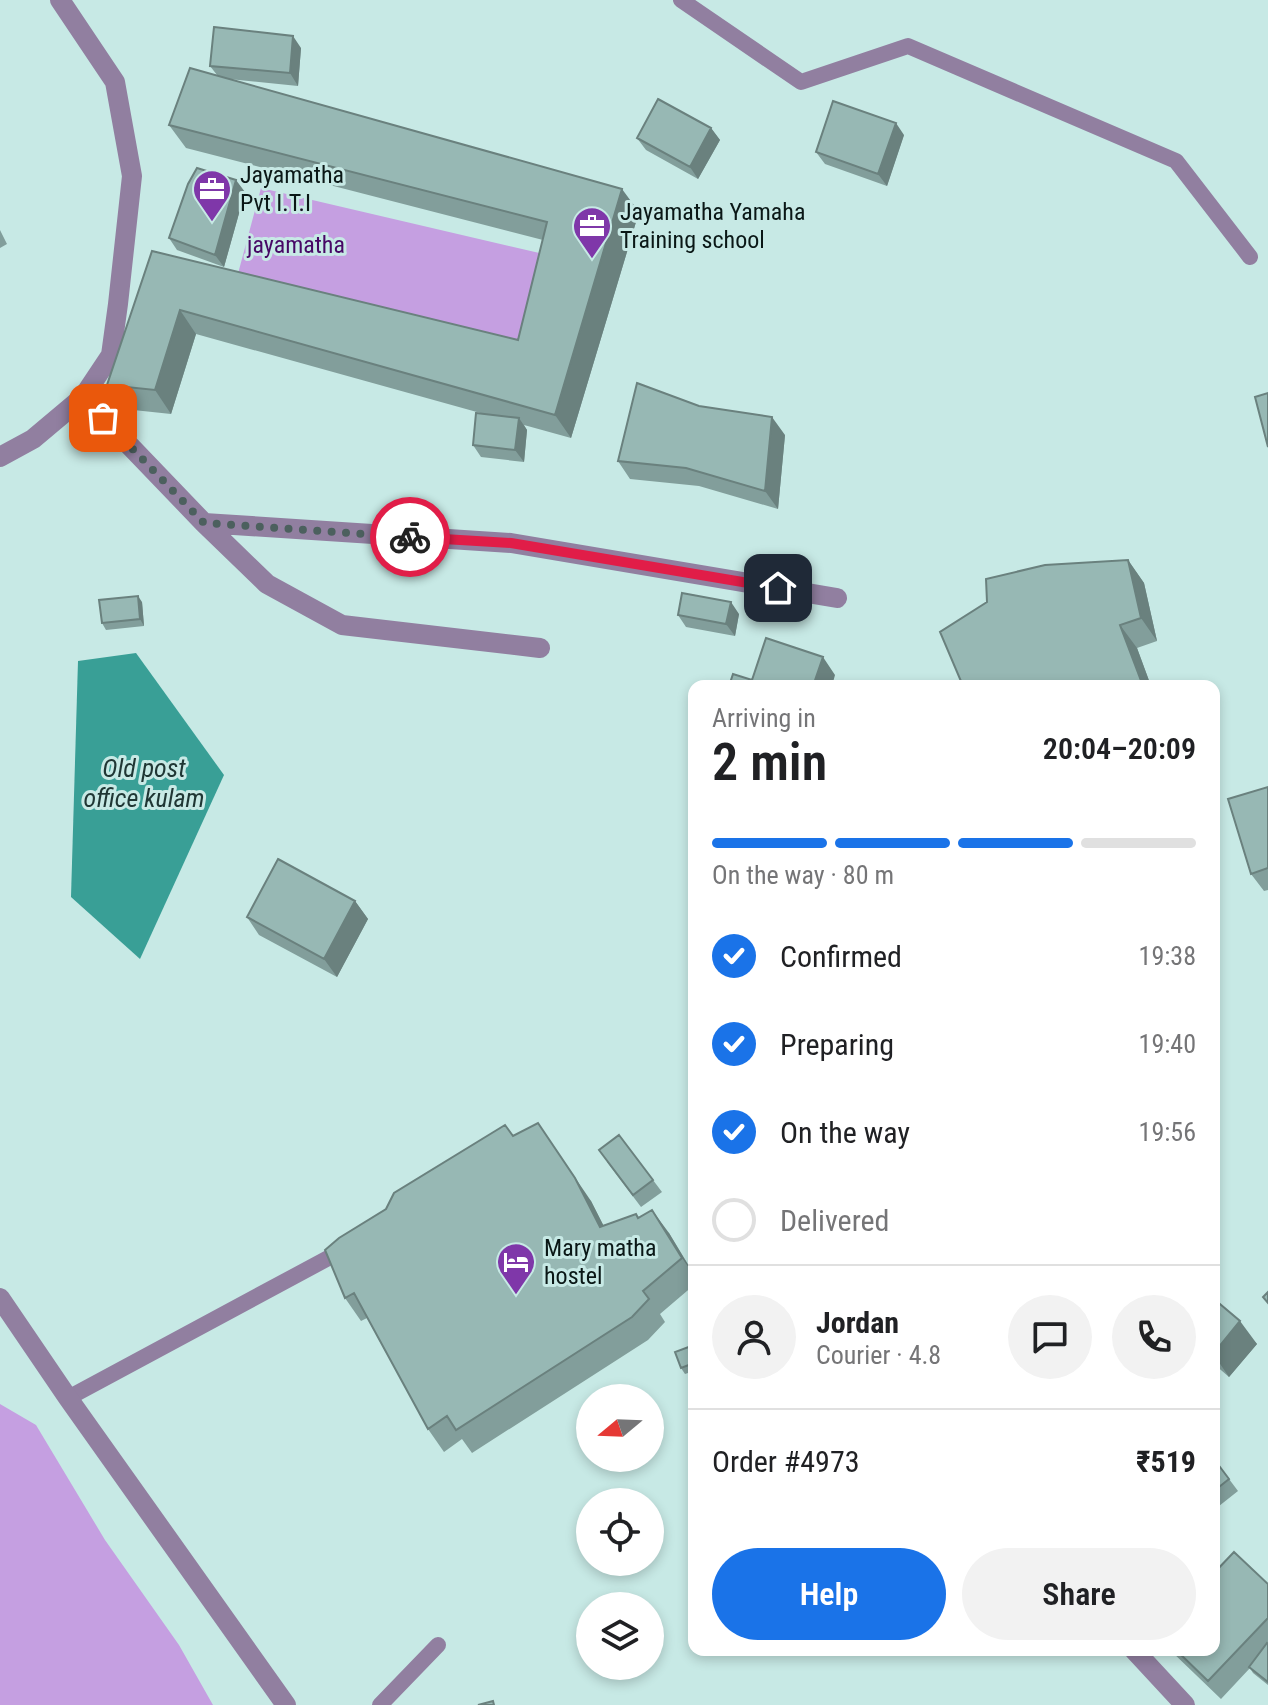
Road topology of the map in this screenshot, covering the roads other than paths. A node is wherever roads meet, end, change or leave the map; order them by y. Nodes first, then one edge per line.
1 (60, 0) edge
2 (681, 0) edge
3 (1250, 257) dead end
4 (83, 397) junction
5 (0, 457) edge
6 (204, 523) junction
7 (837, 598) dead end
8 (540, 648) dead end
9 (357, 1242) edge
10 (0, 1298) edge
11 (68, 1398) junction
12 (438, 1645) dead end
13 (1140, 1656) edge
14 (286, 1705) edge
15 (380, 1705) edge
16 (1185, 1705) edge

1 - 4 street
2 - 3 lane
4 - 5 street
4 - 6 street
6 - 7 street
6 - 8 street
9 - 11 lane
10 - 11 street
11 - 14 street
12 - 15 lane
13 - 16 street

